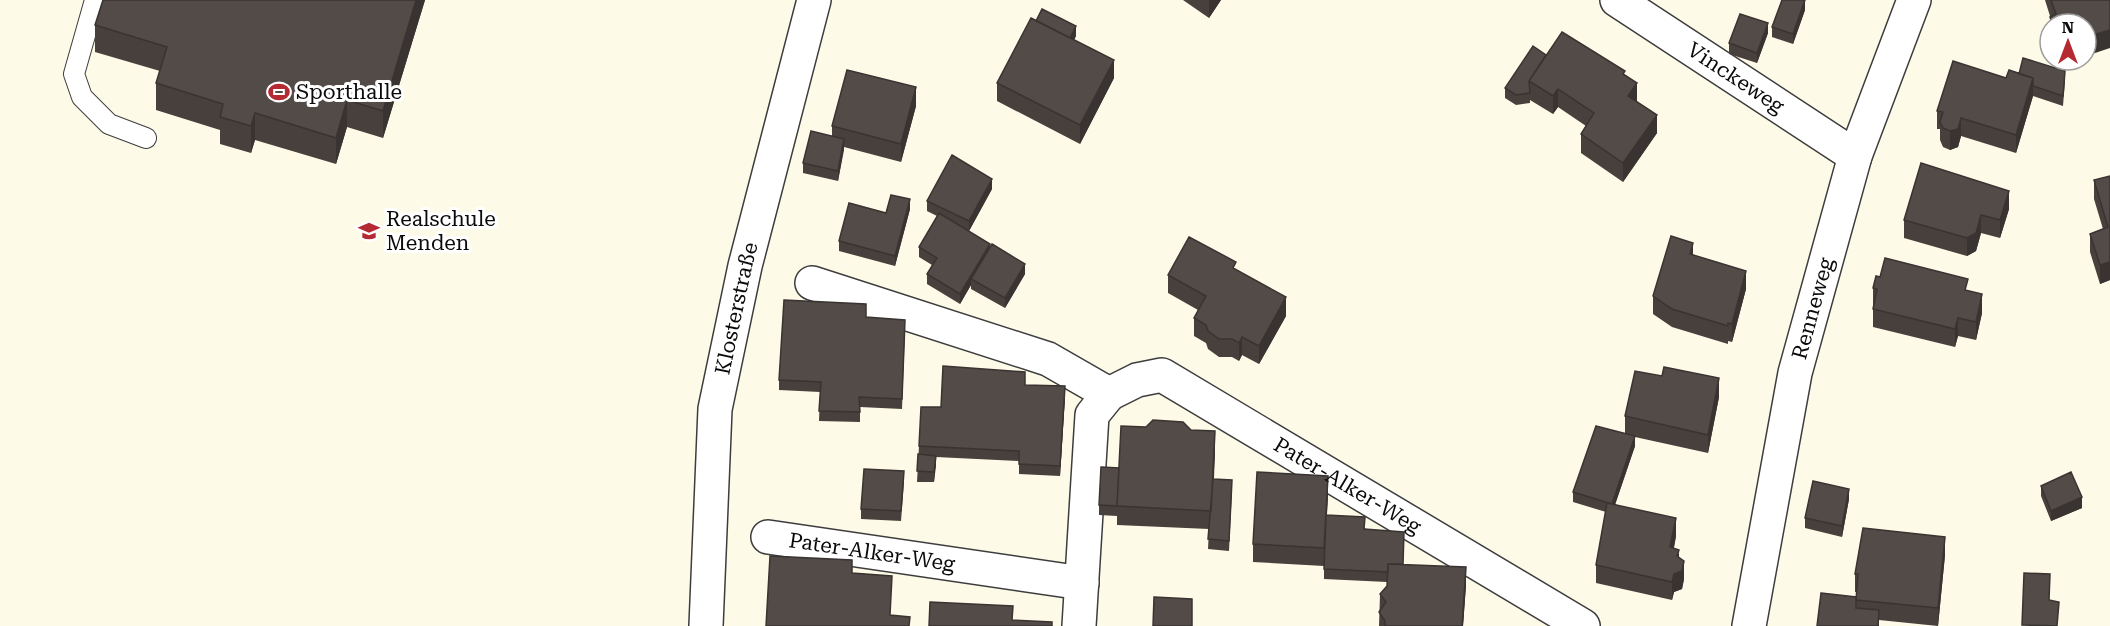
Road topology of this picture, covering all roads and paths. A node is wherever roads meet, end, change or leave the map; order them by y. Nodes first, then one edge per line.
1 (95, 0) edge
2 (814, 0) edge
3 (1617, 0) edge
4 (1914, 0) edge
5 (146, 138) dead end
6 (1856, 156) junction
7 (812, 283) dead end
8 (1109, 394) junction
9 (768, 537) dead end
10 (1082, 584) junction
11 (706, 626) edge
12 (1079, 626) edge
13 (1583, 626) edge
14 (1749, 626) edge

1 - 5 lane
2 - 11 street, Klosterstraße
3 - 6 street, Vinckeweg
4 - 6 street, Renneweg
6 - 14 street, Renneweg
7 - 8 street
8 - 10 street, Pater-Alker-Weg
8 - 13 street, Pater-Alker-Weg
9 - 10 street, Pater-Alker-Weg
10 - 12 street, Pater-Alker-Weg

